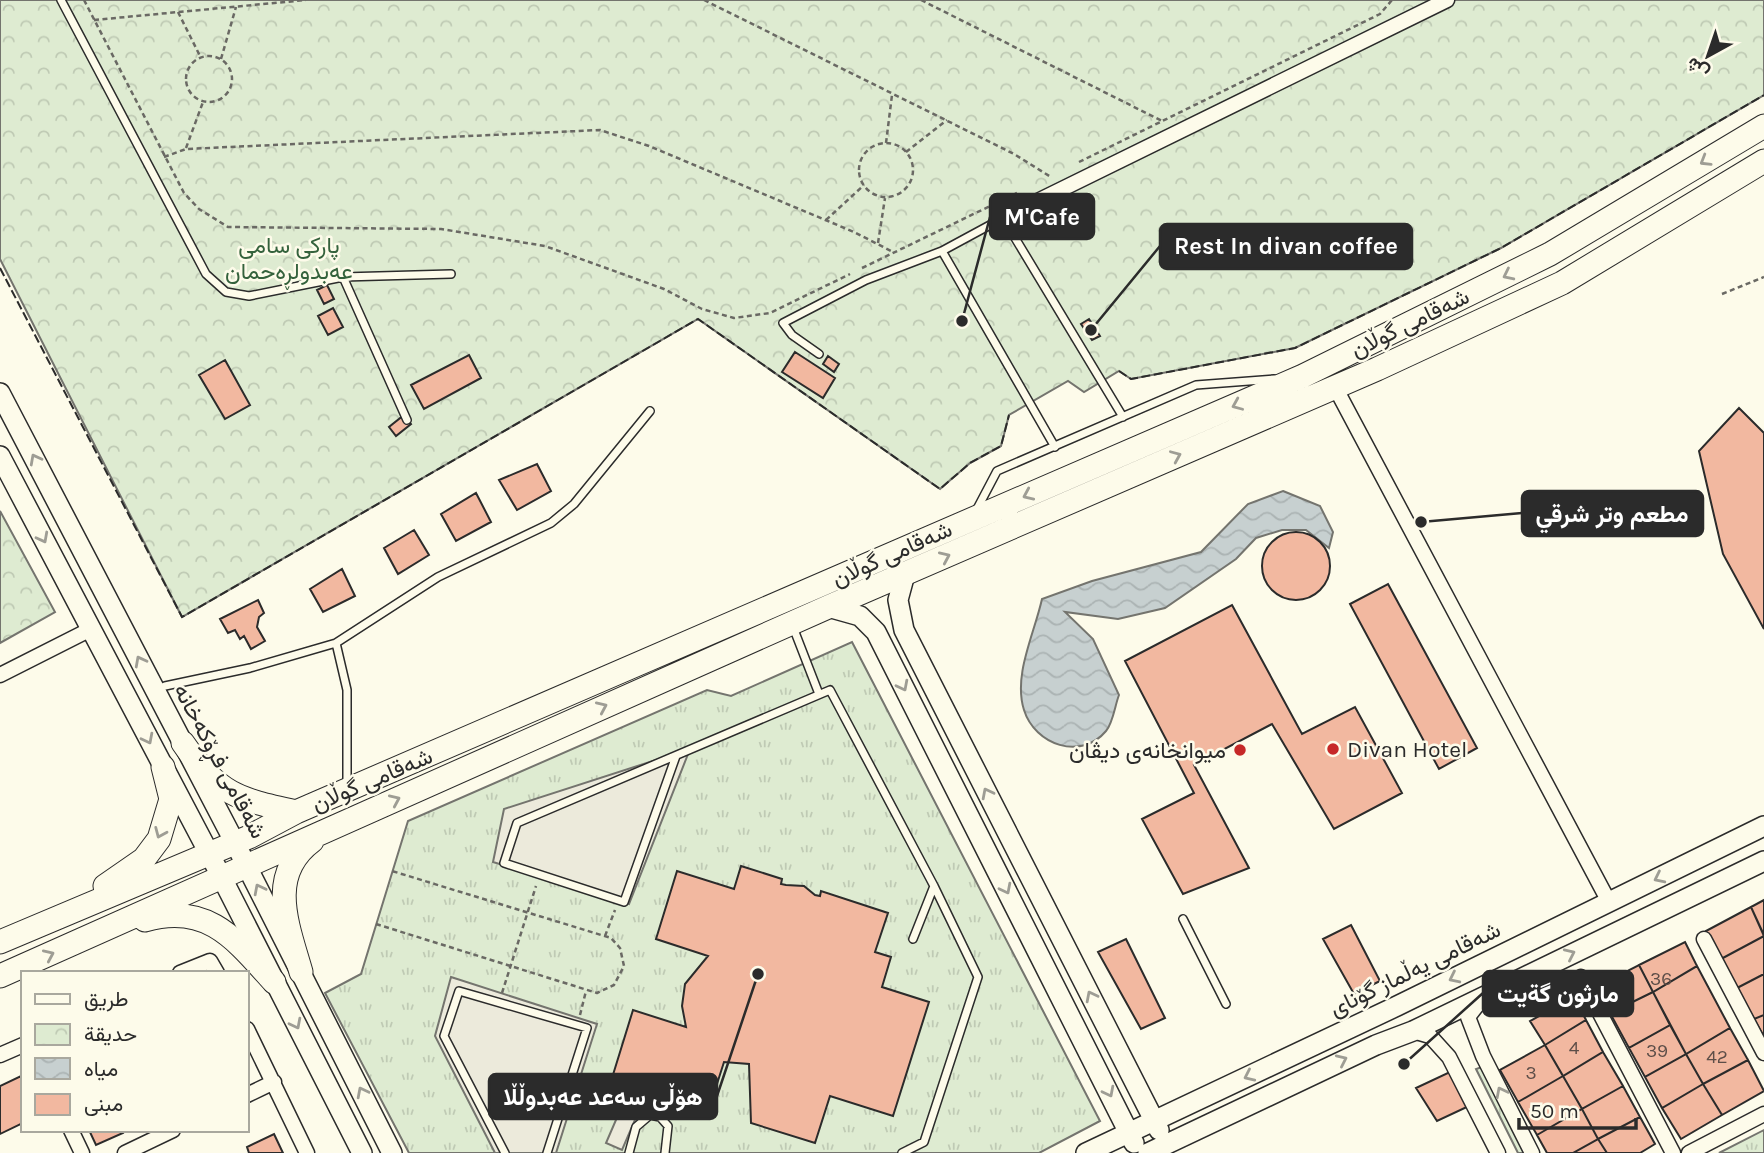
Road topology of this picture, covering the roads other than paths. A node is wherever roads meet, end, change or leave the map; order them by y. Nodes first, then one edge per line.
1 (61, 0) edge
2 (1447, 0) edge
3 (1764, 126) edge
4 (1764, 161) edge
5 (1003, 218) junction
6 (942, 251) junction
7 (451, 274) dead end
8 (343, 277) junction
9 (818, 354) dead end
10 (1303, 376) junction
11 (1335, 387) junction
12 (0, 393) edge
13 (650, 411) dead end
14 (1123, 417) junction
15 (407, 420) dead end
16 (1055, 446) junction
17 (0, 456) edge
18 (1126, 465) junction
19 (971, 520) junction
20 (905, 574) junction
21 (828, 607) junction
22 (791, 623) junction
23 (91, 629) junction
24 (904, 630) junction
25 (881, 642) junction
26 (336, 643) junction
27 (0, 675) edge
28 (165, 686) dead end
29 (819, 694) junction
30 (183, 743) junction
31 (676, 755) junction
32 (163, 767) junction
33 (348, 791) junction
34 (296, 812) junction
35 (1764, 826) edge
36 (332, 827) junction
37 (235, 843) junction
38 (209, 854) junction
39 (1700, 858) junction
40 (1764, 861) edge
41 (246, 865) junction
42 (221, 876) junction
43 (934, 886) junction
44 (1714, 886) junction
45 (1609, 902) junction
46 (81, 906) junction
47 (1183, 919) dead end
48 (98, 933) junction
49 (913, 939) dead end
50 (1704, 939) dead end
51 (0, 942) edge
52 (185, 971) edge
53 (217, 971) edge
54 (301, 972) junction
55 (0, 976) edge
56 (1581, 977) dead end
57 (274, 982) junction
58 (1488, 992) junction
59 (1226, 1004) dead end
60 (248, 1031) edge
61 (1413, 1031) junction
62 (21, 1046) edge
63 (1764, 1053) edge
64 (0, 1055) edge
65 (274, 1082) junction
66 (248, 1095) edge
67 (1764, 1114) edge
68 (1154, 1120) junction
69 (72, 1132) edge
70 (169, 1132) edge
71 (1129, 1132) junction
72 (1167, 1148) edge
73 (82, 1153) edge
74 (125, 1153) edge
75 (307, 1153) edge
76 (362, 1153) edge
77 (392, 1153) edge
78 (505, 1153) edge
79 (547, 1153) edge
80 (629, 1153) edge
81 (665, 1153) edge
82 (902, 1153) edge
83 (1086, 1153) edge
84 (1139, 1153) edge
85 (1148, 1153) edge
86 (1498, 1153) edge
87 (1532, 1153) edge
88 (1673, 1153) edge
89 (1689, 1153) edge

1 - 8 lane
2 - 5 street
3 -> 10 main road, شەقامی گوڵان
4 - 11 main road, شەقامی گوڵان
5 - 6 lane
5 - 14 lane
6 - 9 lane
6 - 16 lane
7 - 8 lane
8 - 15 lane
10 - 14 lane
10 -> 18 main road, شەقامی گوڵان
18 -> 11 main road, شەقامی گوڵان
11 - 45 street
30 -> 12 street, شەقامی فڕۆکەخانە
13 - 26 lane
14 - 16 lane
16 - 19 lane
17 -> 23 street
18 -> 19 main road, شەقامی گوڵان
20 -> 18 main road, شەقامی گوڵان
19 - 33 main road, شەقامی گوڵان
20 - 21 main road, شەقامی گوڵان
20 - 24 street
21 - 22 main road, شەقامی گوڵان
21 - 25 street
22 - 29 lane
36 -> 22 main road, شەقامی گوڵان
23 - 27 street
23 -> 32 street
24 - 25 street
68 -> 24 street
25 -> 71 street
26 - 28 lane
26 - 33 lane
29 - 31 lane
29 - 43 lane
30 - 34 main road
30 - 37 street, شەقامی فڕۆکەخانە
31 - 31 lane
32 - 38 street
32 -> 46 main road
33 - 34 main road, شەقامی گوڵان
34 - 37 main road, شەقامی گوڵان
35 - 39 street, شەقامی یەڵماز گۆنای
36 - 41 main road, شەقامی گوڵان
36 - 54 main road
37 - 38 main road, شەقامی گوڵان
37 - 41 street, شەقامی فڕۆکەخانە
38 - 42 street
38 - 46 main road, شەقامی گوڵان
39 - 44 street
39 -> 45 street, شەقامی یەڵماز گۆنای
40 - 44 street
41 - 42 main road, شەقامی گوڵان
54 -> 41 street, شەقامی فڕۆکەخانە
42 - 48 main road, شەقامی گوڵان
42 - 57 street
43 - 49 lane
43 - 82 lane
58 -> 44 street
45 -> 68 street, شەقامی یەڵماز گۆنای
46 - 51 main road, شەقامی گوڵان
47 - 59 lane
55 -> 48 main road, شەقامی گوڵان
48 - 57 main road
50 - 63 street
52 - 53 street
77 -> 54 street, شەقامی فڕۆکەخانە
56 - 88 street
57 -> 76 street
58 - 61 street
87 -> 58 street
60 - 65 street
72 -> 61 street
61 - 86 street
62 - 64 street
65 - 66 street
65 - 75 street
67 - 89 street
68 - 71 street, شەقامی یەڵماز گۆنای
68 - 72 street
69 - 73 street
70 - 74 street
71 - 83 street, شەقامی یەڵماز گۆنای
71 - 84 street
72 - 85 street
78 - 79 lane
80 - 81 lane

